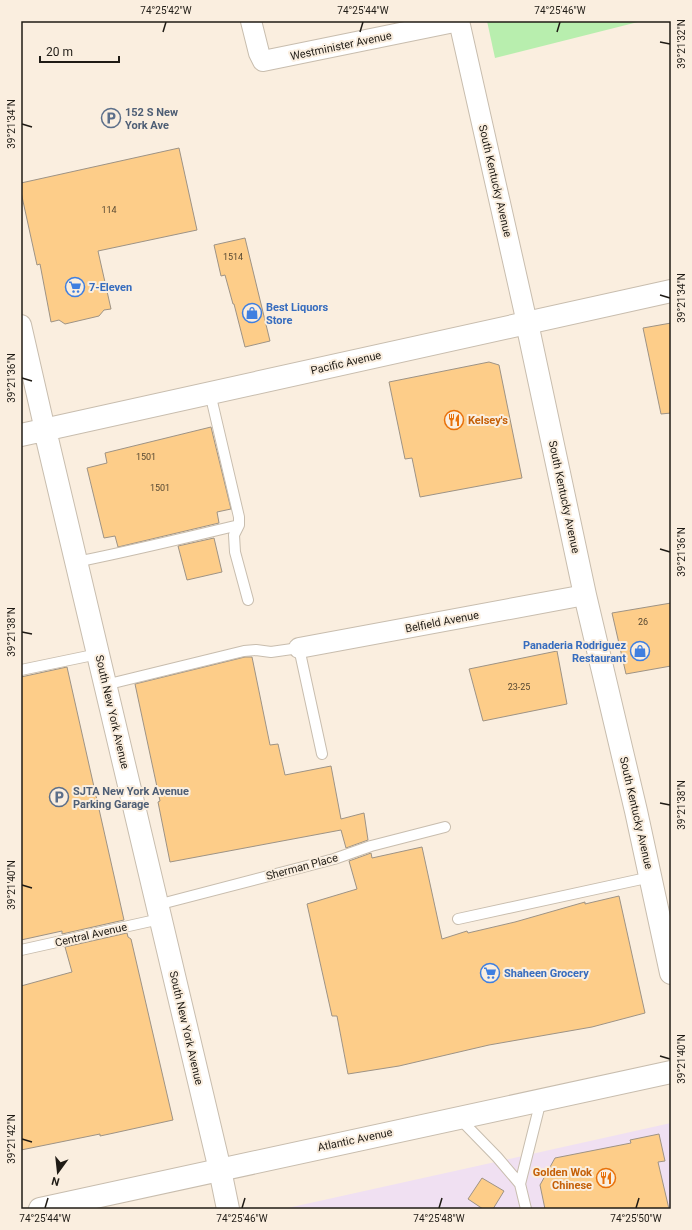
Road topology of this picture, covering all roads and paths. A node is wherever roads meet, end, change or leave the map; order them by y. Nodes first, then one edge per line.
1 (251, 21) edge
2 (459, 21) edge
3 (671, 292) edge
4 (527, 323) junction
5 (21, 325) edge
6 (210, 393) junction
7 (45, 430) junction
8 (21, 435) edge
9 (239, 525) junction
10 (76, 562) junction
11 (585, 595) junction
12 (248, 600) dead end
13 (299, 648) junction
14 (98, 654) junction
15 (21, 670) edge
16 (105, 685) junction
17 (322, 754) dead end
18 (445, 827) dead end
19 (650, 877) junction
20 (159, 912) junction
21 (458, 919) dead end
22 (21, 950) edge
23 (671, 973) edge
24 (671, 1072) edge
25 (541, 1100) junction
26 (459, 1118) junction
27 (220, 1170) junction
28 (520, 1184) junction
29 (40, 1209) edge
30 (228, 1209) edge
31 (526, 1209) edge

1 - 2 street, Westminister Avenue
2 - 4 street, South Kentucky Avenue
3 - 4 main road, Pacific Avenue
4 - 6 main road, Pacific Avenue
4 - 11 main road, South Kentucky Avenue
5 - 7 street, South New York Avenue
6 - 7 main road, Pacific Avenue
6 - 9 lane
7 - 8 main road, Pacific Avenue
7 - 10 main road, South New York Avenue
9 - 10 lane
9 - 12 lane
10 - 14 main road, South New York Avenue
11 - 13 street, Belfield Avenue
11 - 19 main road, South Kentucky Avenue
13 - 16 lane
13 - 17 lane
14 - 15 lane
14 - 16 main road, South New York Avenue
16 - 20 main road, South New York Avenue
18 - 20 lane, Sherman Place
19 - 21 lane
19 - 23 main road, South Kentucky Avenue
20 - 22 lane, Central Avenue
20 - 27 main road, South New York Avenue
24 - 25 main road, Atlantic Avenue
25 - 26 main road, Atlantic Avenue
25 - 28 lane
26 - 27 main road, Atlantic Avenue
26 - 28 lane
27 - 29 main road, Atlantic Avenue
27 - 30 main road, South New York Avenue
28 - 31 lane

